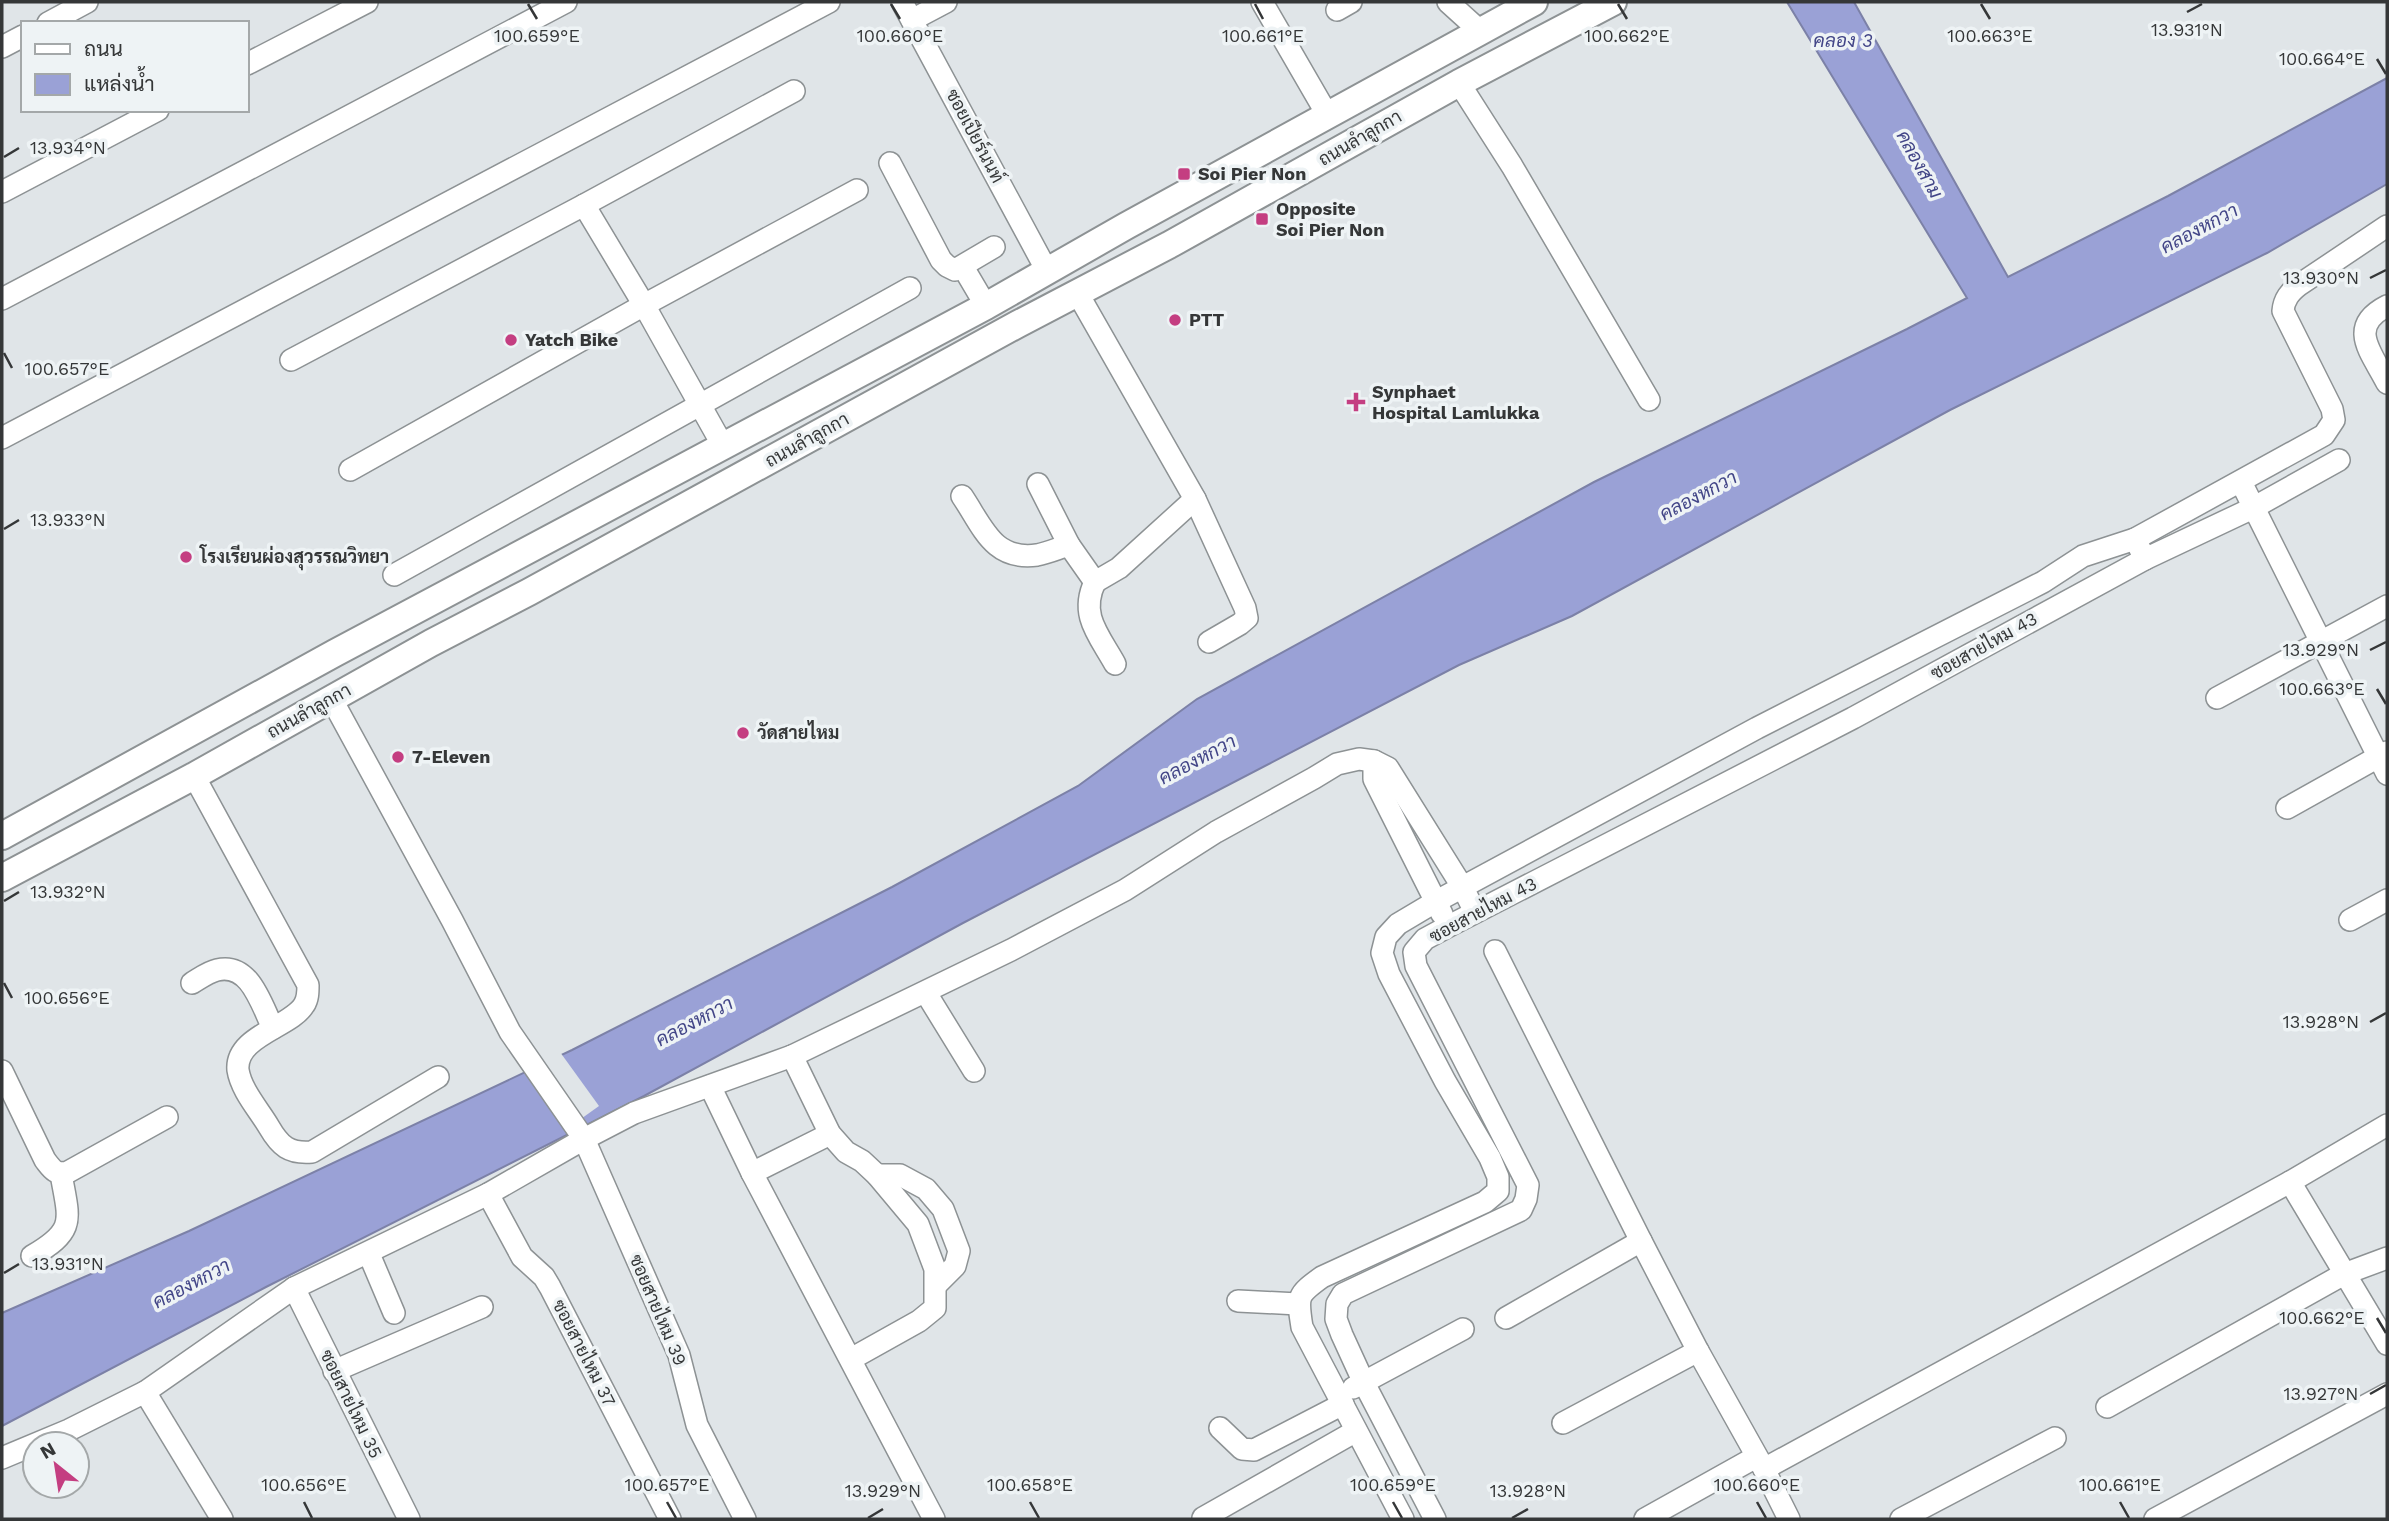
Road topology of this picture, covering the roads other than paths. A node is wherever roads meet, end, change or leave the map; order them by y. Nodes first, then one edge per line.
1 (87, 2) edge
2 (367, 2) edge
3 (566, 2) edge
4 (829, 2) edge
5 (946, 2) edge
6 (1262, 2) edge
7 (1448, 2) edge
8 (1534, 2) edge
9 (1612, 2) edge
10 (907, 11) edge
11 (52, 21) edge
12 (1480, 31) junction
13 (21, 37) edge
14 (2, 47) edge
15 (248, 63) edge
16 (1459, 83) junction
17 (794, 91) dead end
18 (154, 112) edge
19 (1328, 116) junction
20 (890, 163) dead end
21 (857, 190) dead end
22 (2, 192) edge
23 (584, 205) junction
24 (2387, 226) edge
25 (994, 247) dead end
26 (963, 267) junction
27 (1047, 271) junction
28 (910, 288) dead end
29 (1078, 294) junction
30 (2, 299) edge
31 (644, 305) junction
32 (986, 306) junction
33 (2387, 306) edge
34 (291, 360) dead end
35 (2387, 383) edge
36 (1649, 400) dead end
37 (699, 405) junction
38 (2, 438) edge
39 (723, 446) junction
40 (2339, 460) dead end
41 (350, 470) dead end
42 (2241, 482) junction
43 (1038, 484) dead end
44 (962, 496) dead end
45 (1195, 499) junction
46 (622, 502) junction
47 (2253, 508) junction
48 (642, 530) junction
49 (2135, 539) junction
50 (1069, 545) junction
51 (2145, 559) junction
52 (394, 575) dead end
53 (1095, 582) junction
54 (2387, 606) edge
55 (2320, 641) junction
56 (1209, 642) dead end
57 (1115, 664) dead end
58 (331, 698) junction
59 (2217, 698) dead end
60 (1374, 761) junction
61 (2384, 761) edge
62 (194, 776) junction
63 (2287, 808) dead end
64 (2, 836) edge
65 (2, 878) edge
66 (1463, 888) junction
67 (2387, 901) edge
68 (1435, 902) junction
69 (1475, 912) junction
70 (2350, 920) dead end
71 (1449, 926) junction
72 (1495, 951) dead end
73 (192, 983) dead end
74 (926, 993) junction
75 (273, 1028) junction
76 (792, 1056) junction
77 (2, 1071) edge
78 (974, 1071) dead end
79 (438, 1077) dead end
80 (710, 1086) junction
81 (167, 1117) dead end
82 (2387, 1125) edge
83 (830, 1134) junction
84 (581, 1135) junction
85 (751, 1173) junction
86 (61, 1174) junction
87 (877, 1175) junction
88 (2290, 1182) junction
89 (488, 1194) junction
90 (1640, 1241) junction
91 (369, 1254) junction
92 (32, 1256) dead end
93 (2387, 1258) edge
94 (2344, 1275) junction
95 (937, 1284) junction
96 (295, 1288) junction
97 (1238, 1301) dead end
98 (1298, 1304) junction
99 (482, 1307) dead end
100 (394, 1312) dead end
101 (1506, 1318) dead end
102 (1463, 1329) dead end
103 (2387, 1344) edge
104 (1698, 1351) junction
105 (850, 1359) junction
106 (334, 1371) junction
107 (1364, 1382) junction
108 (145, 1392) junction
109 (2387, 1394) edge
110 (1341, 1400) junction
111 (2107, 1407) dead end
112 (1563, 1423) dead end
113 (1220, 1428) dead end
114 (1356, 1431) junction
115 (2055, 1438) dead end
116 (2, 1458) edge
117 (1760, 1463) junction
118 (1203, 1518) edge
119 (222, 1519) edge
120 (409, 1519) edge
121 (670, 1519) edge
122 (745, 1519) edge
123 (934, 1519) edge
124 (1403, 1519) edge
125 (1435, 1519) edge
126 (1645, 1519) edge
127 (1788, 1519) edge
128 (1901, 1519) edge
129 (2155, 1519) edge

1 - 11 street
2 - 15 street
3 - 30 street
4 - 38 street
5 - 10 street
6 - 19 street
7 - 12 street
8 - 12 main road, ถนนลำลูกกา
9 - 16 main road, ถนนลำลูกกา
10 - 27 street, ซอยเปียร์นนท์
12 - 19 main road, ถนนลำลูกกา
13 - 14 street
16 - 29 main road, ถนนลำลูกกา
16 - 36 street
17 - 23 street
18 - 22 street
19 - 27 main road, ถนนลำลูกกา
20 - 26 street
21 - 31 street
23 - 31 street
23 - 34 street
24 - 42 street
25 - 26 street
26 - 32 street
27 - 32 main road, ถนนลำลูกกา
28 - 37 street
29 - 45 street
29 - 48 main road, ถนนลำลูกกา
31 - 37 street
31 - 41 street
32 - 39 main road, ถนนลำลูกกา
33 - 35 street
37 - 39 street
37 - 52 street
39 - 46 main road, ถนนลำลูกกา
40 - 47 street, ซอยสายไหม 43
42 - 47 street
42 - 49 street
43 - 50 street
44 - 50 street
45 - 53 street
45 - 56 street
46 - 48 main road
46 - 64 main road, ถนนลำลูกกา
47 - 51 street, ซอยสายไหม 43
47 - 55 street
48 - 58 main road, ถนนลำลูกกา
49 - 51 street
49 - 66 street
50 - 53 street
51 - 69 street, ซอยสายไหม 43
53 - 57 street
54 - 55 street
55 - 59 street
55 - 61 street
58 - 62 main road, ถนนลำลูกกา
58 - 84 street, ซอยสายไหม 39
60 - 66 street
60 - 68 street
60 - 74 street
61 - 63 street
62 - 65 main road, ถนนลำลูกกา
62 - 75 street
66 - 68 street
66 - 69 street
67 - 70 street
68 - 71 street
68 - 98 street
69 - 71 street, ซอยสายไหม 43
71 - 107 street, ซอยสายไหม 43
72 - 90 street
73 - 75 street
74 - 76 street
74 - 78 street
75 - 79 street
76 - 80 street
76 - 83 street
77 - 86 street
80 - 84 street
80 - 85 street
81 - 86 street
82 - 88 street
83 - 85 street
83 - 87 street
84 - 89 street
84 - 122 street, ซอยสายไหม 39
85 - 105 street
86 - 92 street
87 - 95 street
87 - 95 street
88 - 94 street
88 - 117 street
89 - 91 street
89 - 121 street, ซอยสายไหม 37
90 - 101 street
90 - 104 street
91 - 96 street
91 - 100 street
93 - 94 street
94 - 103 street
94 - 111 street
95 - 105 street
96 - 106 street, ซอยสายไหม 35
96 - 108 street
97 - 98 street
98 - 110 street
99 - 106 street
102 - 107 street
104 - 112 street
104 - 117 street
105 - 123 street
106 - 120 street, ซอยสายไหม 35
107 - 110 street
107 - 125 street, ซอยสายไหม 43
108 - 116 street
108 - 119 street
109 - 129 street
110 - 113 street
110 - 114 street
114 - 118 street
114 - 124 street
115 - 128 street
117 - 126 street
117 - 127 street

